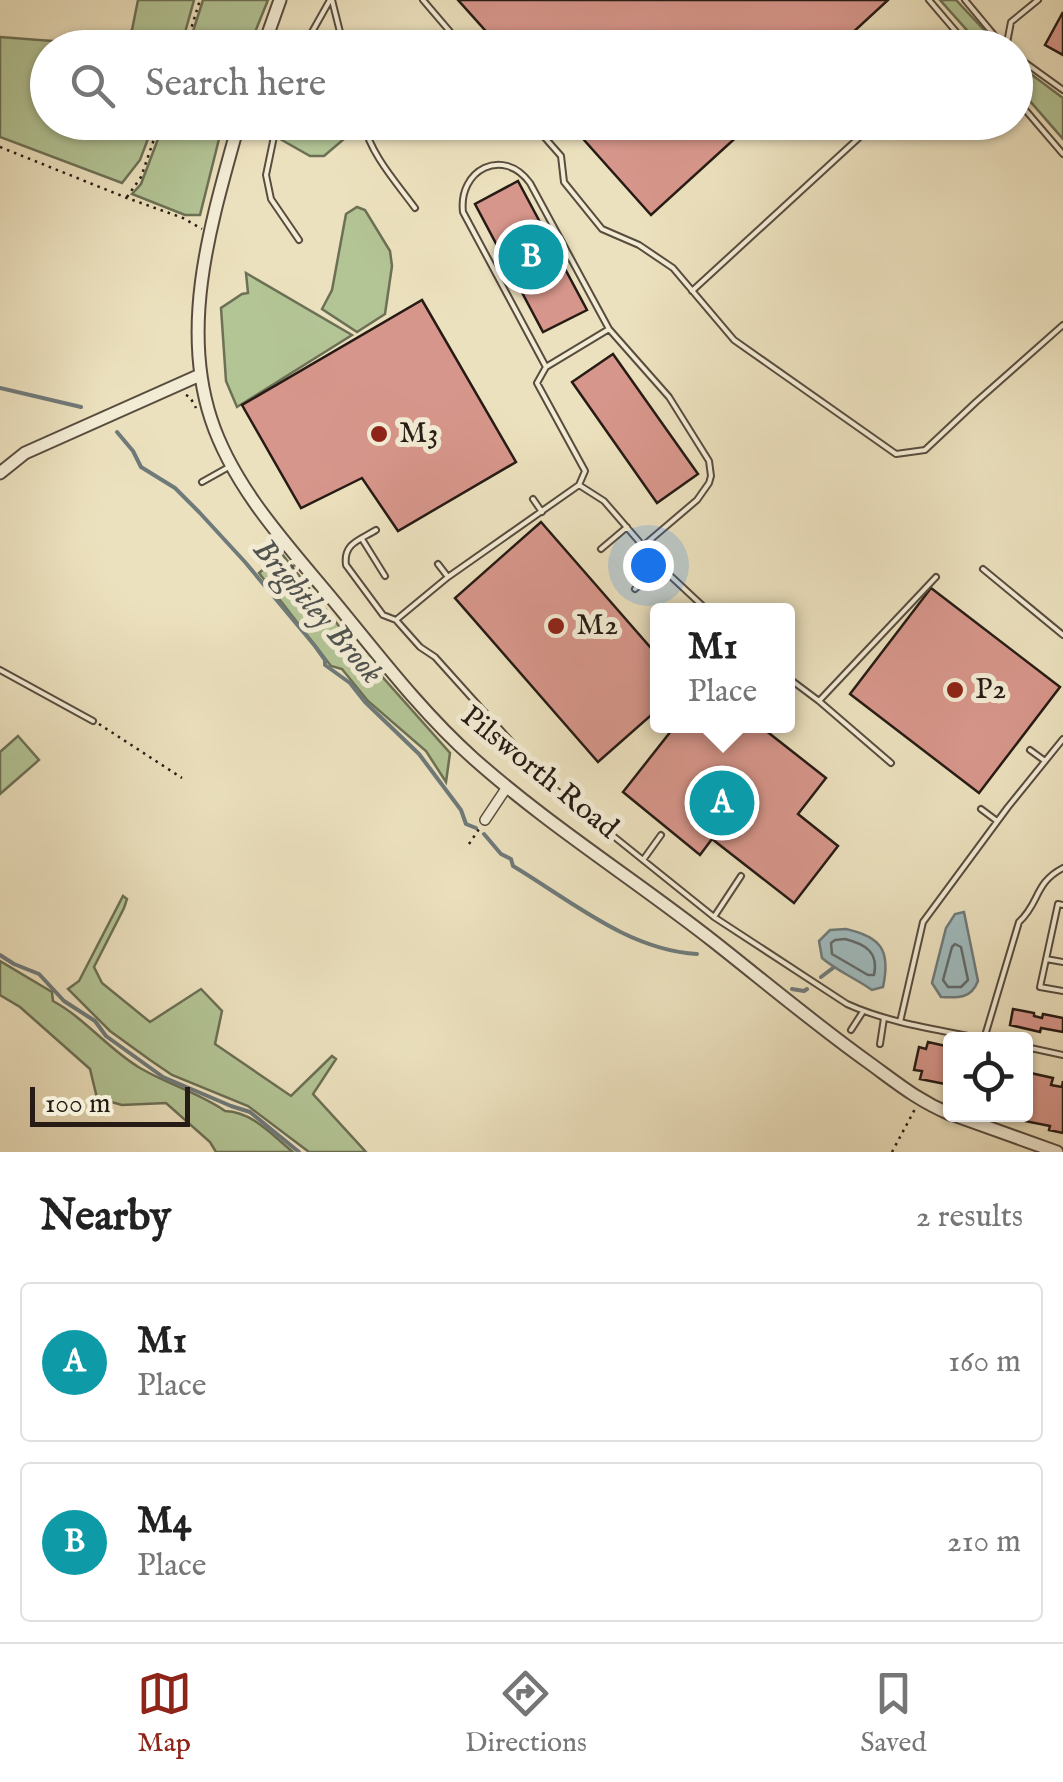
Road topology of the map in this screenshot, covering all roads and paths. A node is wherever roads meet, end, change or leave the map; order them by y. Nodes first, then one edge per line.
1 (200, 0) edge
2 (280, 0) edge
3 (331, 0) edge
4 (423, 0) edge
5 (929, 0) edge
6 (965, 0) edge
7 (1038, 0) edge
8 (191, 30) edge
9 (270, 30) edge
10 (314, 30) edge
11 (339, 30) edge
12 (449, 30) edge
13 (955, 30) edge
14 (990, 30) edge
15 (1009, 30) edge
16 (1033, 68) edge
17 (1063, 90) edge
18 (1033, 120) edge
19 (153, 140) edge
20 (234, 140) edge
21 (273, 140) edge
22 (369, 140) edge
23 (547, 140) edge
24 (856, 140) edge
25 (0, 147) edge
26 (1063, 154) edge
27 (127, 198) junction
28 (416, 208) dead end
29 (209, 232) junction
30 (299, 240) dead end
31 (692, 291) junction
32 (1063, 326) edge
33 (609, 329) junction
34 (546, 368) junction
35 (200, 375) junction
36 (174, 387) junction
37 (198, 414) dead end
38 (232, 466) junction
39 (0, 473) edge
40 (202, 482) dead end
41 (578, 485) junction
42 (533, 499) dead end
43 (542, 512) junction
44 (627, 528) junction
45 (376, 530) dead end
46 (362, 539) junction
47 (643, 546) junction
48 (601, 549) dead end
49 (438, 564) dead end
50 (661, 567) junction
51 (983, 569) dead end
52 (385, 576) dead end
53 (448, 577) junction
54 (936, 577) dead end
55 (635, 589) dead end
56 (700, 603) edge
57 (396, 620) junction
58 (1063, 635) edge
59 (0, 670) edge
60 (795, 684) edge
61 (818, 701) junction
62 (93, 721) joint
63 (1063, 739) edge
64 (1030, 750) dead end
65 (1045, 762) junction
66 (891, 763) dead end
67 (182, 778) dead end
68 (507, 787) junction
69 (980, 809) dead end
70 (485, 820) joint
71 (997, 822) junction
72 (661, 836) dead end
73 (469, 844) dead end
74 (642, 861) junction
75 (1063, 868) edge
76 (741, 876) dead end
77 (1063, 905) edge
78 (714, 917) junction
79 (1052, 929) junction
80 (1063, 931) edge
81 (1046, 959) junction
82 (1063, 962) edge
83 (1063, 991) edge
84 (863, 1011) junction
85 (884, 1018) junction
86 (900, 1022) junction
87 (851, 1030) dead end
88 (951, 1032) edge
89 (988, 1032) edge
90 (880, 1044) dead end
91 (1033, 1049) edge
92 (1063, 1055) edge
93 (919, 1100) junction
94 (943, 1110) edge
95 (973, 1122) edge
96 (892, 1152) edge
97 (1057, 1152) edge

1 - 8 path
2 - 9 street
3 - 10 lane
3 - 11 lane
4 - 12 lane
5 - 13 lane
6 - 14 lane
7 - 15 lane
16 - 17 lane
18 - 26 lane
19 - 27 path
20 - 29 street, Pilsworth Road
21 - 30 lane
22 - 28 lane
23 - 31 lane
24 - 31 lane
25 - 27 path
27 - 29 path
29 - 35 street, Pilsworth Road
31 - 32 lane
33 - 34 lane
33 - 34 lane
33 - 47 lane
34 - 41 lane
35 - 36 street
35 - 38 street, Pilsworth Road
36 - 37 path
36 - 39 street
38 - 40 lane
38 - 68 street, Pilsworth Road
41 - 43 lane
41 - 44 lane
42 - 43 lane
43 - 53 lane
44 - 47 lane
44 - 48 lane
45 - 46 lane
46 - 52 lane
46 - 57 lane
47 - 50 lane
49 - 53 lane
50 - 55 lane
50 - 56 lane
51 - 58 lane
53 - 57 lane
54 - 61 lane
57 - 74 lane
59 - 62 lane
60 - 61 lane
61 - 66 lane
62 - 67 path
63 - 65 lane
64 - 65 lane
65 - 71 lane
68 - 70 street
68 - 93 street, Pilsworth Road
69 - 71 lane
70 - 73 path
71 - 86 lane
72 - 74 lane
74 - 78 lane
75 - 89 lane
76 - 78 lane
77 - 79 lane
78 - 84 lane
79 - 80 lane
79 - 81 lane
81 - 82 lane
81 - 83 lane
84 - 85 lane
84 - 87 lane
85 - 86 lane
85 - 90 lane
86 - 88 lane
91 - 92 lane
93 - 94 street, Pilsworth Road
93 - 96 path
95 - 97 street, Pilsworth Road

